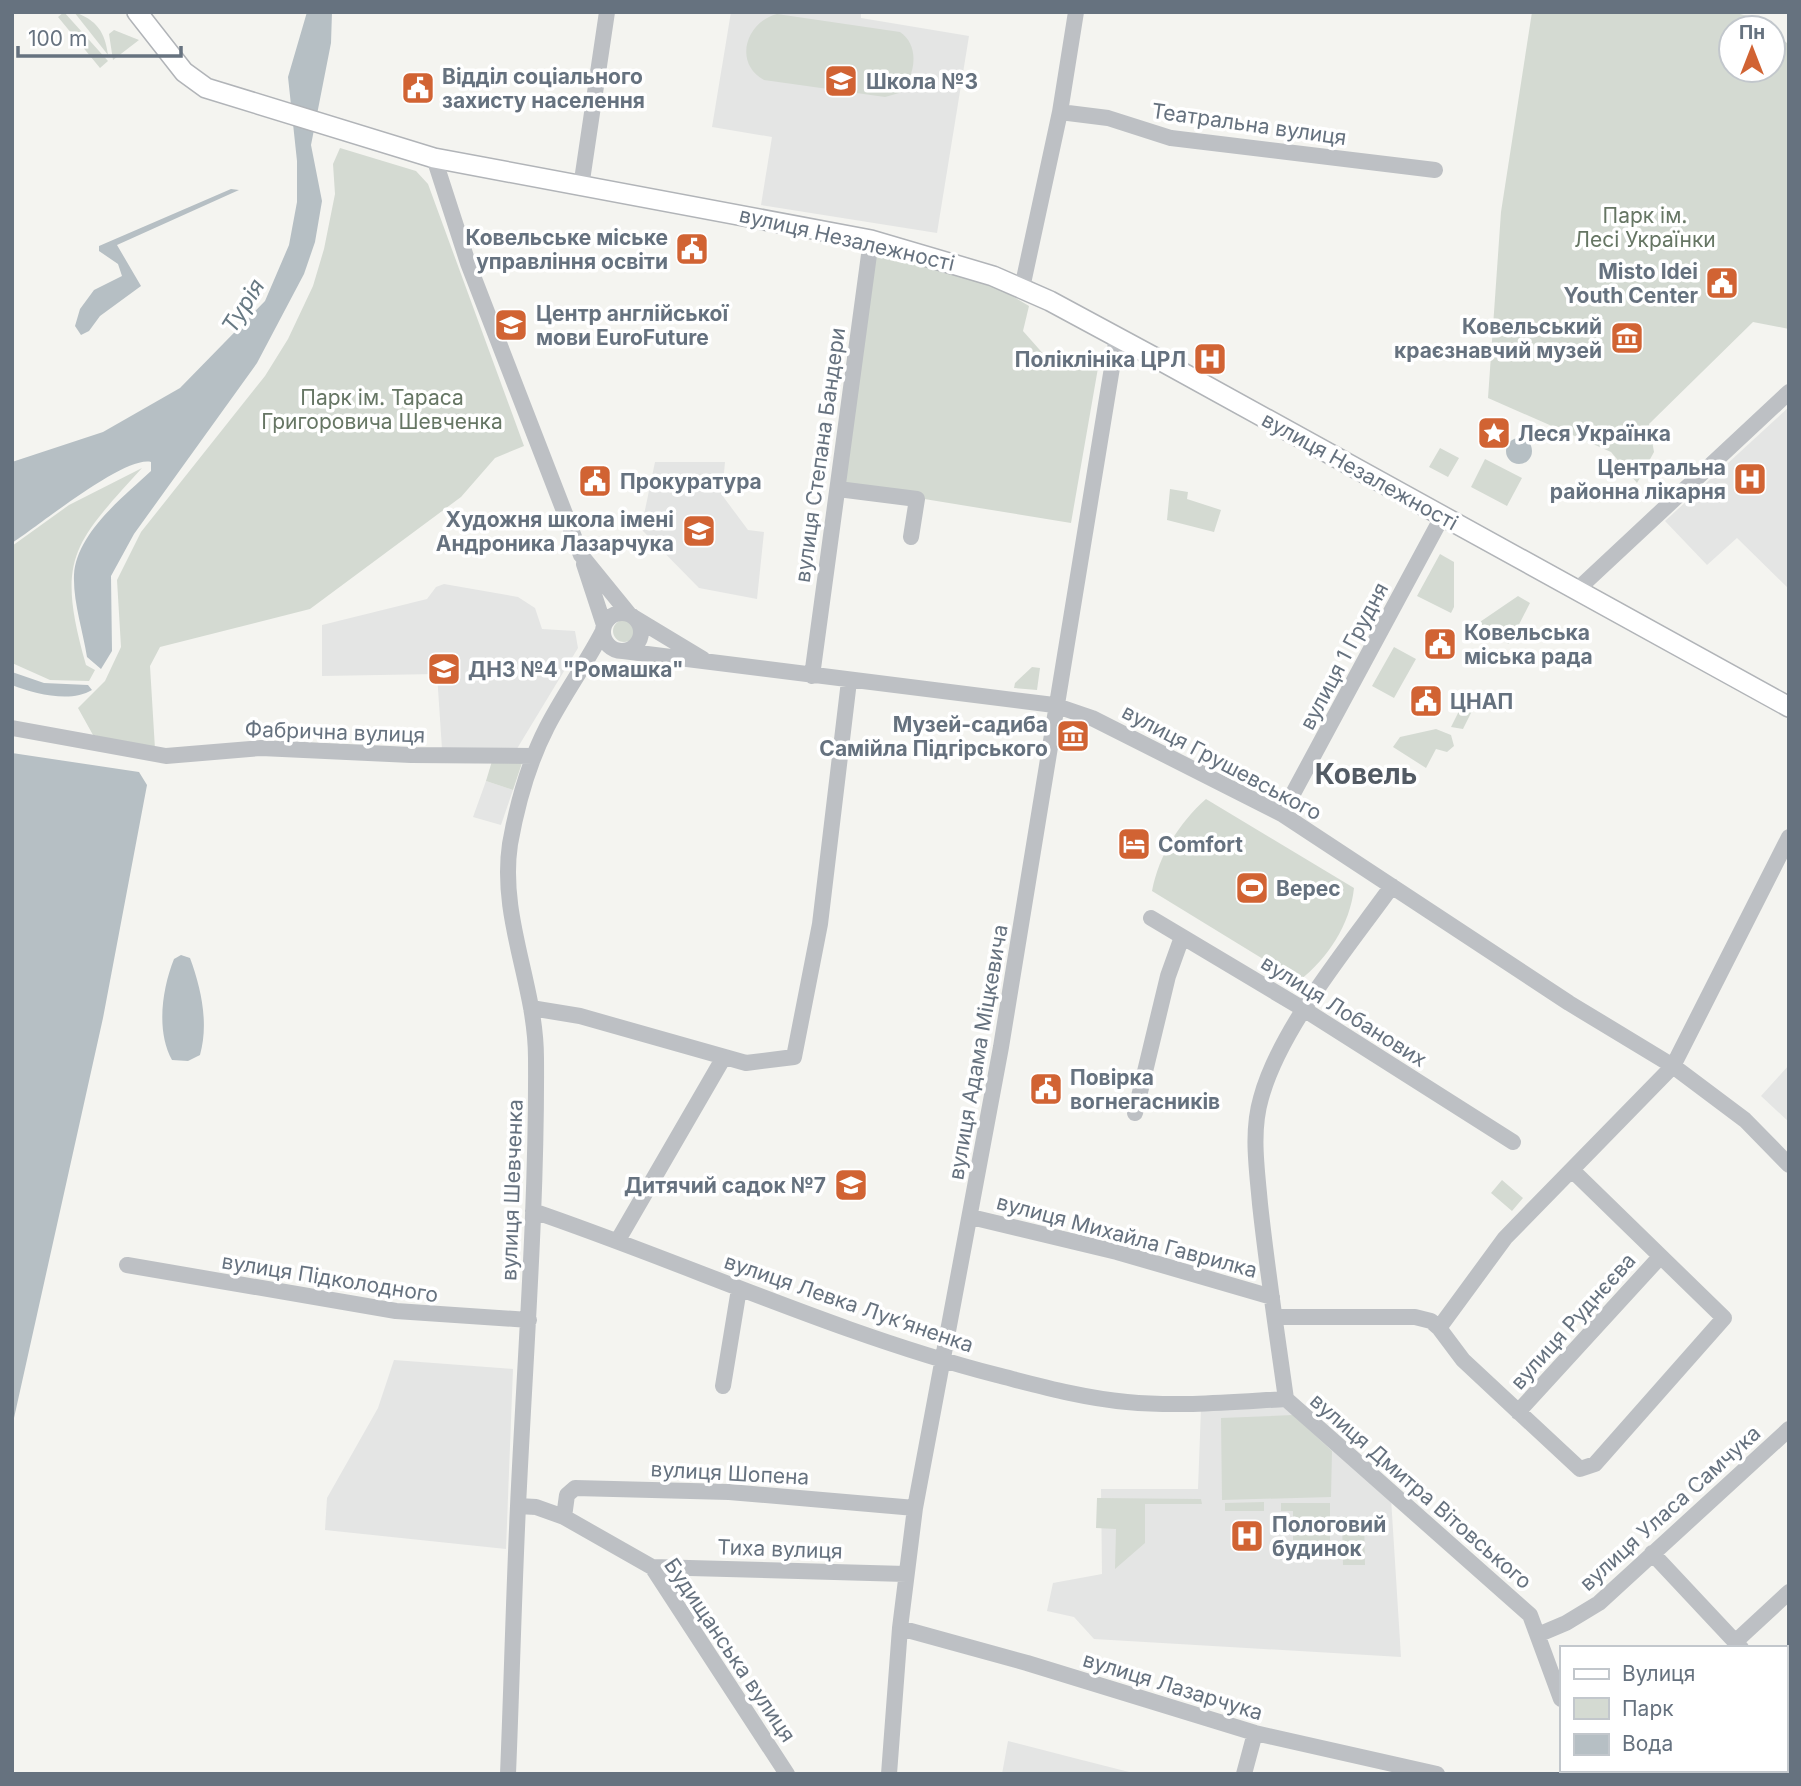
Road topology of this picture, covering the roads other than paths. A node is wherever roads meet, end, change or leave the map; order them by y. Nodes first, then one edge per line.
1 (137, 12) edge
2 (607, 12) edge
3 (1076, 12) edge
4 (1060, 111) junction
5 (434, 158) junction
6 (1435, 170) dead end
7 (581, 187) junction
8 (871, 240) junction
9 (1022, 288) junction
10 (1116, 337) junction
11 (1789, 392) edge
12 (838, 489) junction
13 (1442, 517) junction
14 (911, 537) dead end
15 (581, 555) junction
16 (1578, 589) junction
17 (632, 616) junction
18 (603, 628) junction
19 (620, 651) junction
20 (708, 662) junction
21 (587, 663) junction
22 (812, 676) junction
23 (849, 681) junction
24 (1054, 705) junction
25 (1789, 708) edge
26 (12, 728) edge
27 (534, 756) junction
28 (1282, 814) junction
29 (1789, 837) edge
30 (1391, 886) junction
31 (1150, 918) dead end
32 (1182, 936) junction
33 (531, 1008) junction
34 (1305, 1010) junction
35 (724, 1057) junction
36 (1673, 1066) junction
37 (1135, 1113) dead end
38 (1513, 1142) dead end
39 (1789, 1165) edge
40 (1573, 1171) junction
41 (533, 1212) junction
42 (971, 1217) junction
43 (618, 1240) junction
44 (1659, 1258) junction
45 (127, 1265) dead end
46 (739, 1289) junction
47 (1272, 1297) junction
48 (1275, 1317) junction
49 (529, 1320) junction
50 (1439, 1328) junction
51 (942, 1360) junction
52 (723, 1386) dead end
53 (1286, 1399) junction
54 (1518, 1412) junction
55 (1789, 1429) edge
56 (518, 1506) junction
57 (915, 1508) junction
58 (564, 1517) junction
59 (1652, 1553) junction
60 (652, 1567) junction
61 (906, 1574) junction
62 (1789, 1592) edge
63 (900, 1628) junction
64 (1540, 1634) junction
65 (1738, 1645) edge
66 (1560, 1696) edge
67 (1255, 1733) junction
68 (508, 1774) edge
69 (787, 1774) edge
70 (889, 1774) edge
71 (1244, 1774) edge
72 (1437, 1774) edge

1 - 5 main road, вулиця Незалежності
2 - 7 street
3 - 4 street
4 - 6 street, Театральна вулиця
4 - 9 street
5 - 7 main road, вулиця Незалежності
5 - 15 street
7 - 8 main road, вулиця Незалежності
8 - 9 main road, вулиця Незалежності
8 - 12 street, вулиця Степана Бандери
9 - 10 main road, вулиця Незалежності
10 - 13 main road, вулиця Незалежності
10 - 24 street, вулиця Адама Міцкевича
11 - 16 street
12 - 14 street
12 - 22 street, вулиця Степана Бандери
13 - 16 main road, вулиця Незалежності
13 - 28 street, вулиця 1 Грудня
15 - 17 street
15 - 18 street
16 - 25 main road, вулиця Незалежності
17 - 18 street
17 - 19 street
17 - 20 street, вулиця Грушевського
18 - 19 street
18 - 21 street, вулиця Шевченка
19 - 20 street
19 - 21 street
20 - 22 street, вулиця Грушевського
21 - 27 street, вулиця Шевченка
22 - 23 street, вулиця Грушевського
23 - 24 street, вулиця Грушевського
23 - 35 street
24 - 28 street, вулиця Грушевського
24 - 42 street, вулиця Адама Міцкевича
26 - 27 street, Фабрична вулиця
27 - 33 street, вулиця Шевченка
28 - 30 street, вулиця Грушевського
29 - 36 street
30 - 34 street, вулиця Дмитра Вітовського
30 - 36 street, вулиця Грушевського
31 - 32 street, вулиця Лобанових
32 - 34 street, вулиця Лобанових
32 - 37 street
33 - 35 street
33 - 41 street, вулиця Шевченка
34 - 38 street, вулиця Лобанових
34 - 47 street, вулиця Дмитра Вітовського
35 - 43 street
36 - 39 street, вулиця Грушевського
36 - 40 street
40 - 44 street
40 - 50 street
41 - 43 street, вулиця Левка Лукʼяненка
41 - 49 street, вулиця Шевченка
42 - 47 street, вулиця Михайла Гаврилка
42 - 51 street, вулиця Адама Міцкевича
43 - 46 street, вулиця Левка Лукʼяненка
44 - 54 street, вулиця Руднєєва
44 - 54 street
45 - 49 street, вулиця Підколодного
46 - 51 street, вулиця Левка Лукʼяненка
46 - 52 street
47 - 48 street, вулиця Дмитра Вітовського
48 - 50 street
48 - 53 street, вулиця Дмитра Вітовського
49 - 56 street, вулиця Шевченка
50 - 54 street
51 - 53 street, вулиця Левка Лукʼяненка
51 - 57 street, вулиця Адама Міцкевича
53 - 64 street, вулиця Дмитра Вітовського
55 - 59 street, вулиця Уласа Самчука
56 - 58 street, Будищанська вулиця
56 - 68 street, вулиця Шевченка
57 - 58 street, вулиця Шопена
57 - 61 street, вулиця Адама Міцкевича
58 - 60 street, Будищанська вулиця
59 - 64 street, вулиця Уласа Самчука
59 - 65 street
60 - 61 street, Тиха вулиця
60 - 69 street, Будищанська вулиця
61 - 63 street, вулиця Адама Міцкевича
62 - 65 street
63 - 67 street, вулиця Лазарчука
63 - 70 street, вулиця Адама Міцкевича
64 - 66 street, вулиця Дмитра Вітовського
67 - 71 street
67 - 72 street, вулиця Лазарчука

